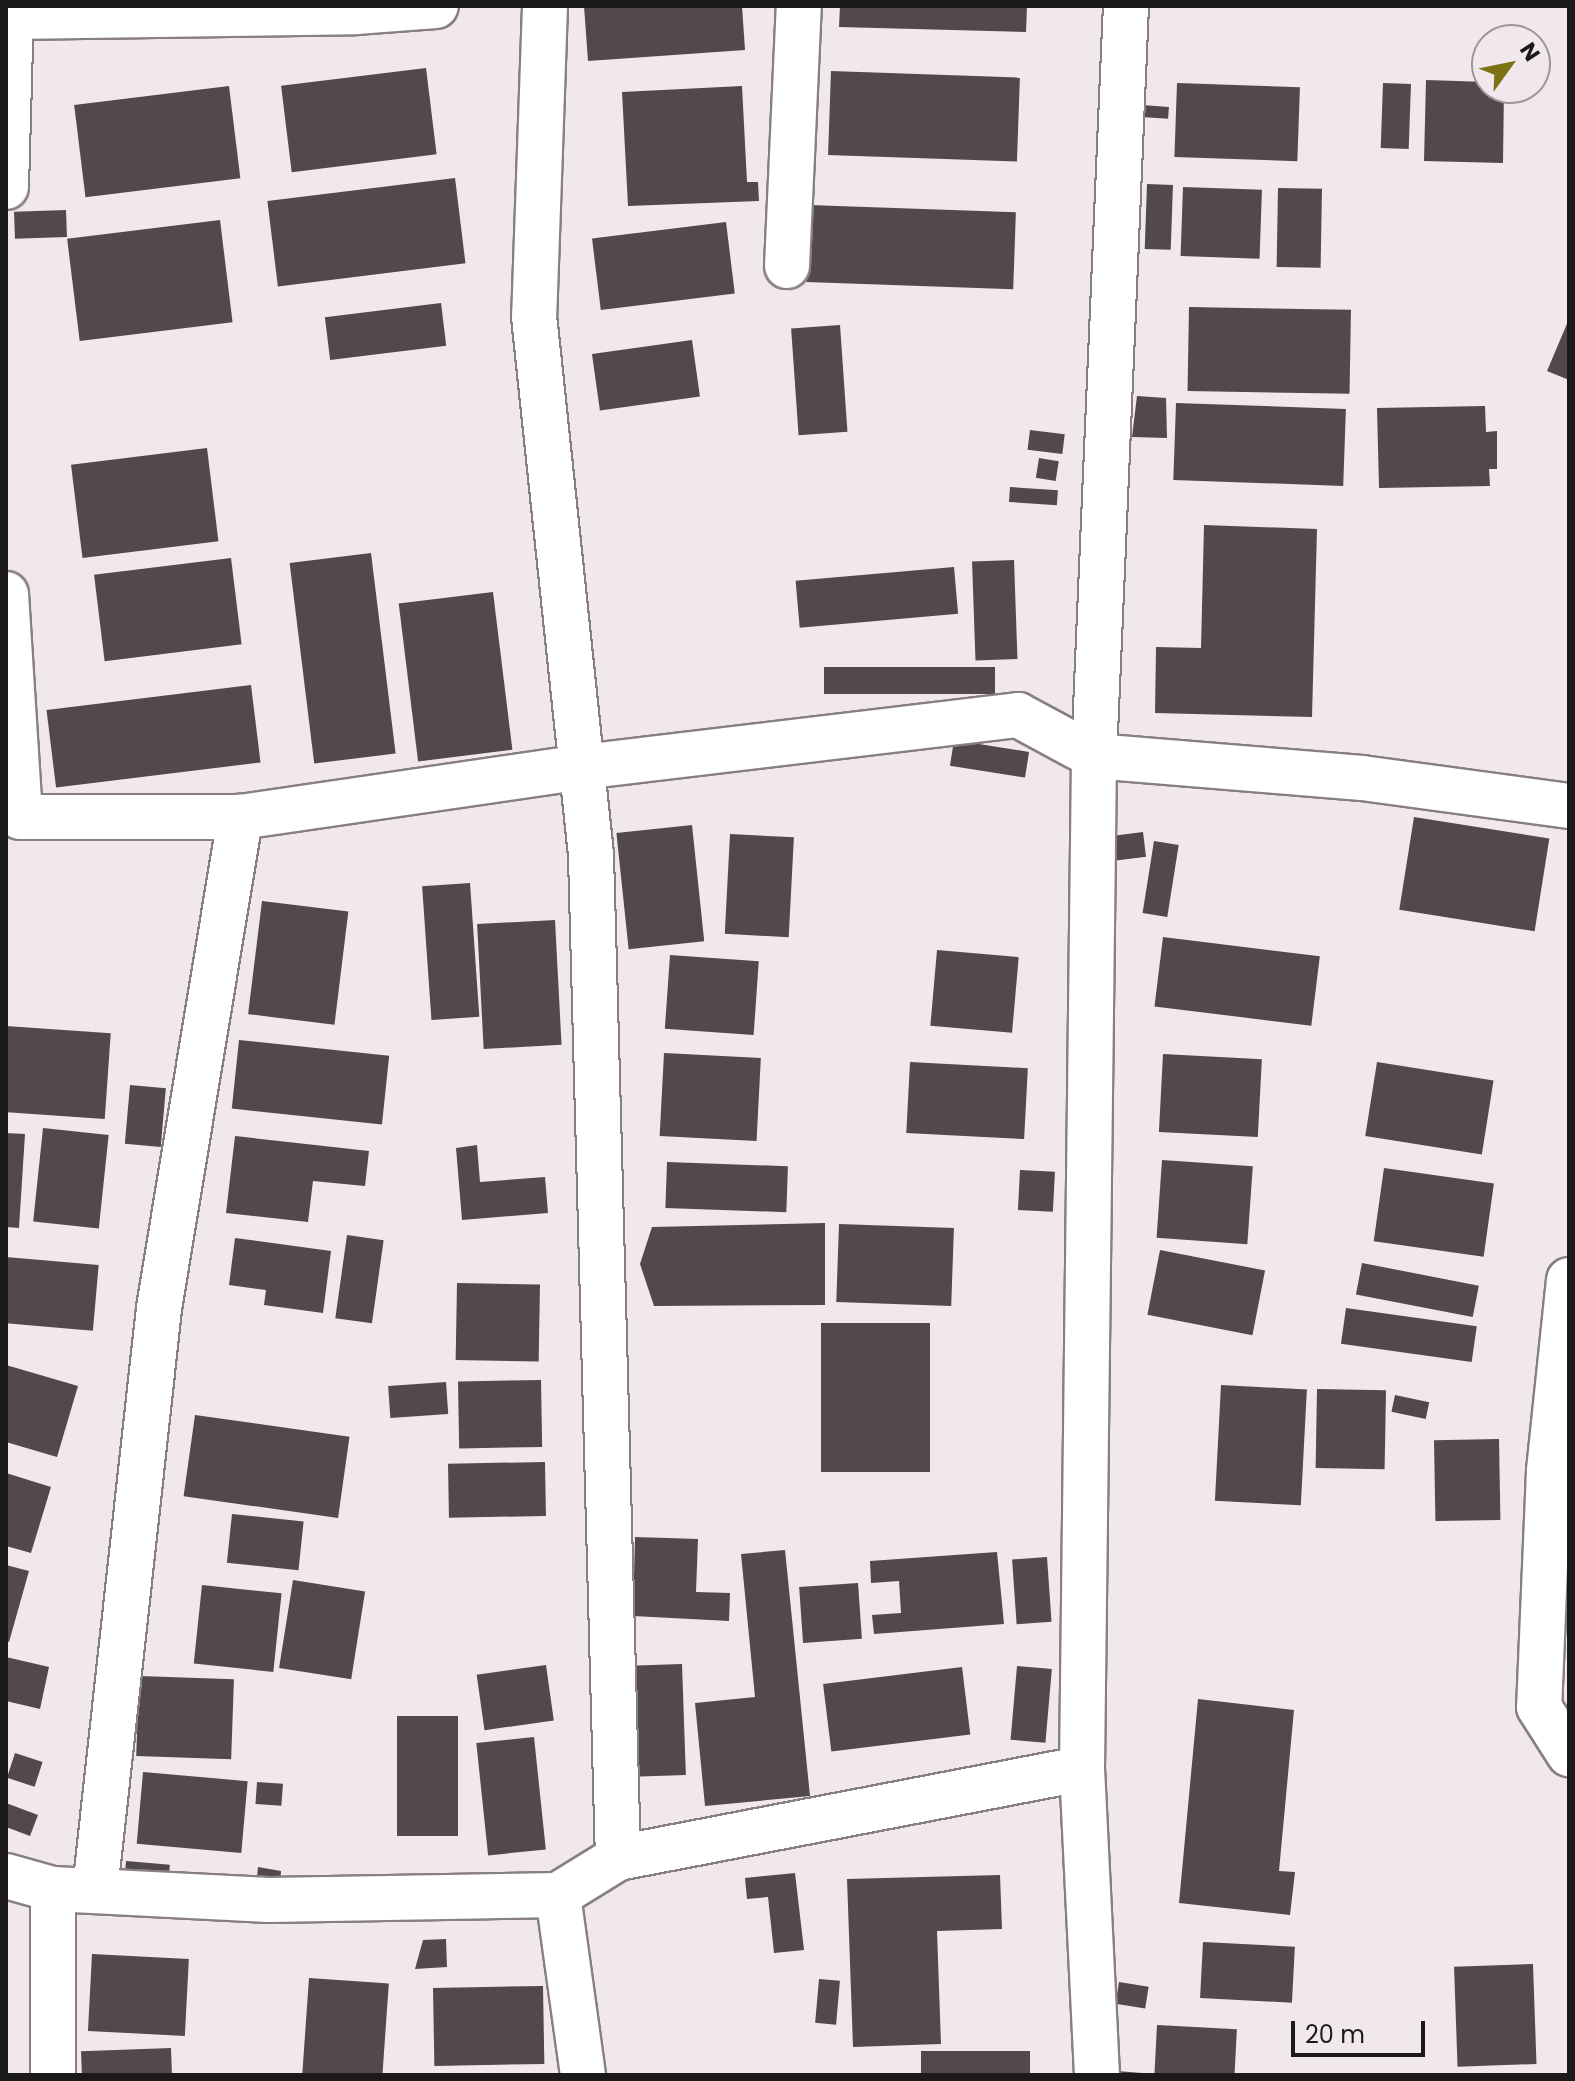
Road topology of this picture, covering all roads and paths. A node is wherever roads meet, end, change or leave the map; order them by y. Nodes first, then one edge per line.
1 (436, 6) edge
2 (545, 6) edge
3 (799, 6) edge
4 (1126, 6) edge
5 (12, 12) edge
6 (6, 187) edge
7 (787, 266) dead end
8 (6, 594) edge
9 (1094, 756) junction
10 (582, 767) junction
11 (1569, 806) edge
12 (240, 817) junction
13 (13, 819) edge
14 (1569, 1280) edge
15 (1569, 1754) edge
16 (1082, 1769) junction
17 (618, 1858) junction
18 (6, 1876) edge
19 (74, 1890) junction
20 (558, 1895) junction
21 (53, 2075) edge
22 (583, 2075) edge
23 (1097, 2075) edge

1 - 5 street
2 - 10 street
3 - 7 street
4 - 9 street
5 - 6 street
8 - 13 street
9 - 10 street
9 - 11 street
9 - 16 street
10 - 12 street
10 - 17 street
12 - 13 street
12 - 19 street
14 - 15 street
16 - 17 street
16 - 23 street
17 - 20 street
18 - 19 street
19 - 20 street
19 - 21 street
20 - 22 street

